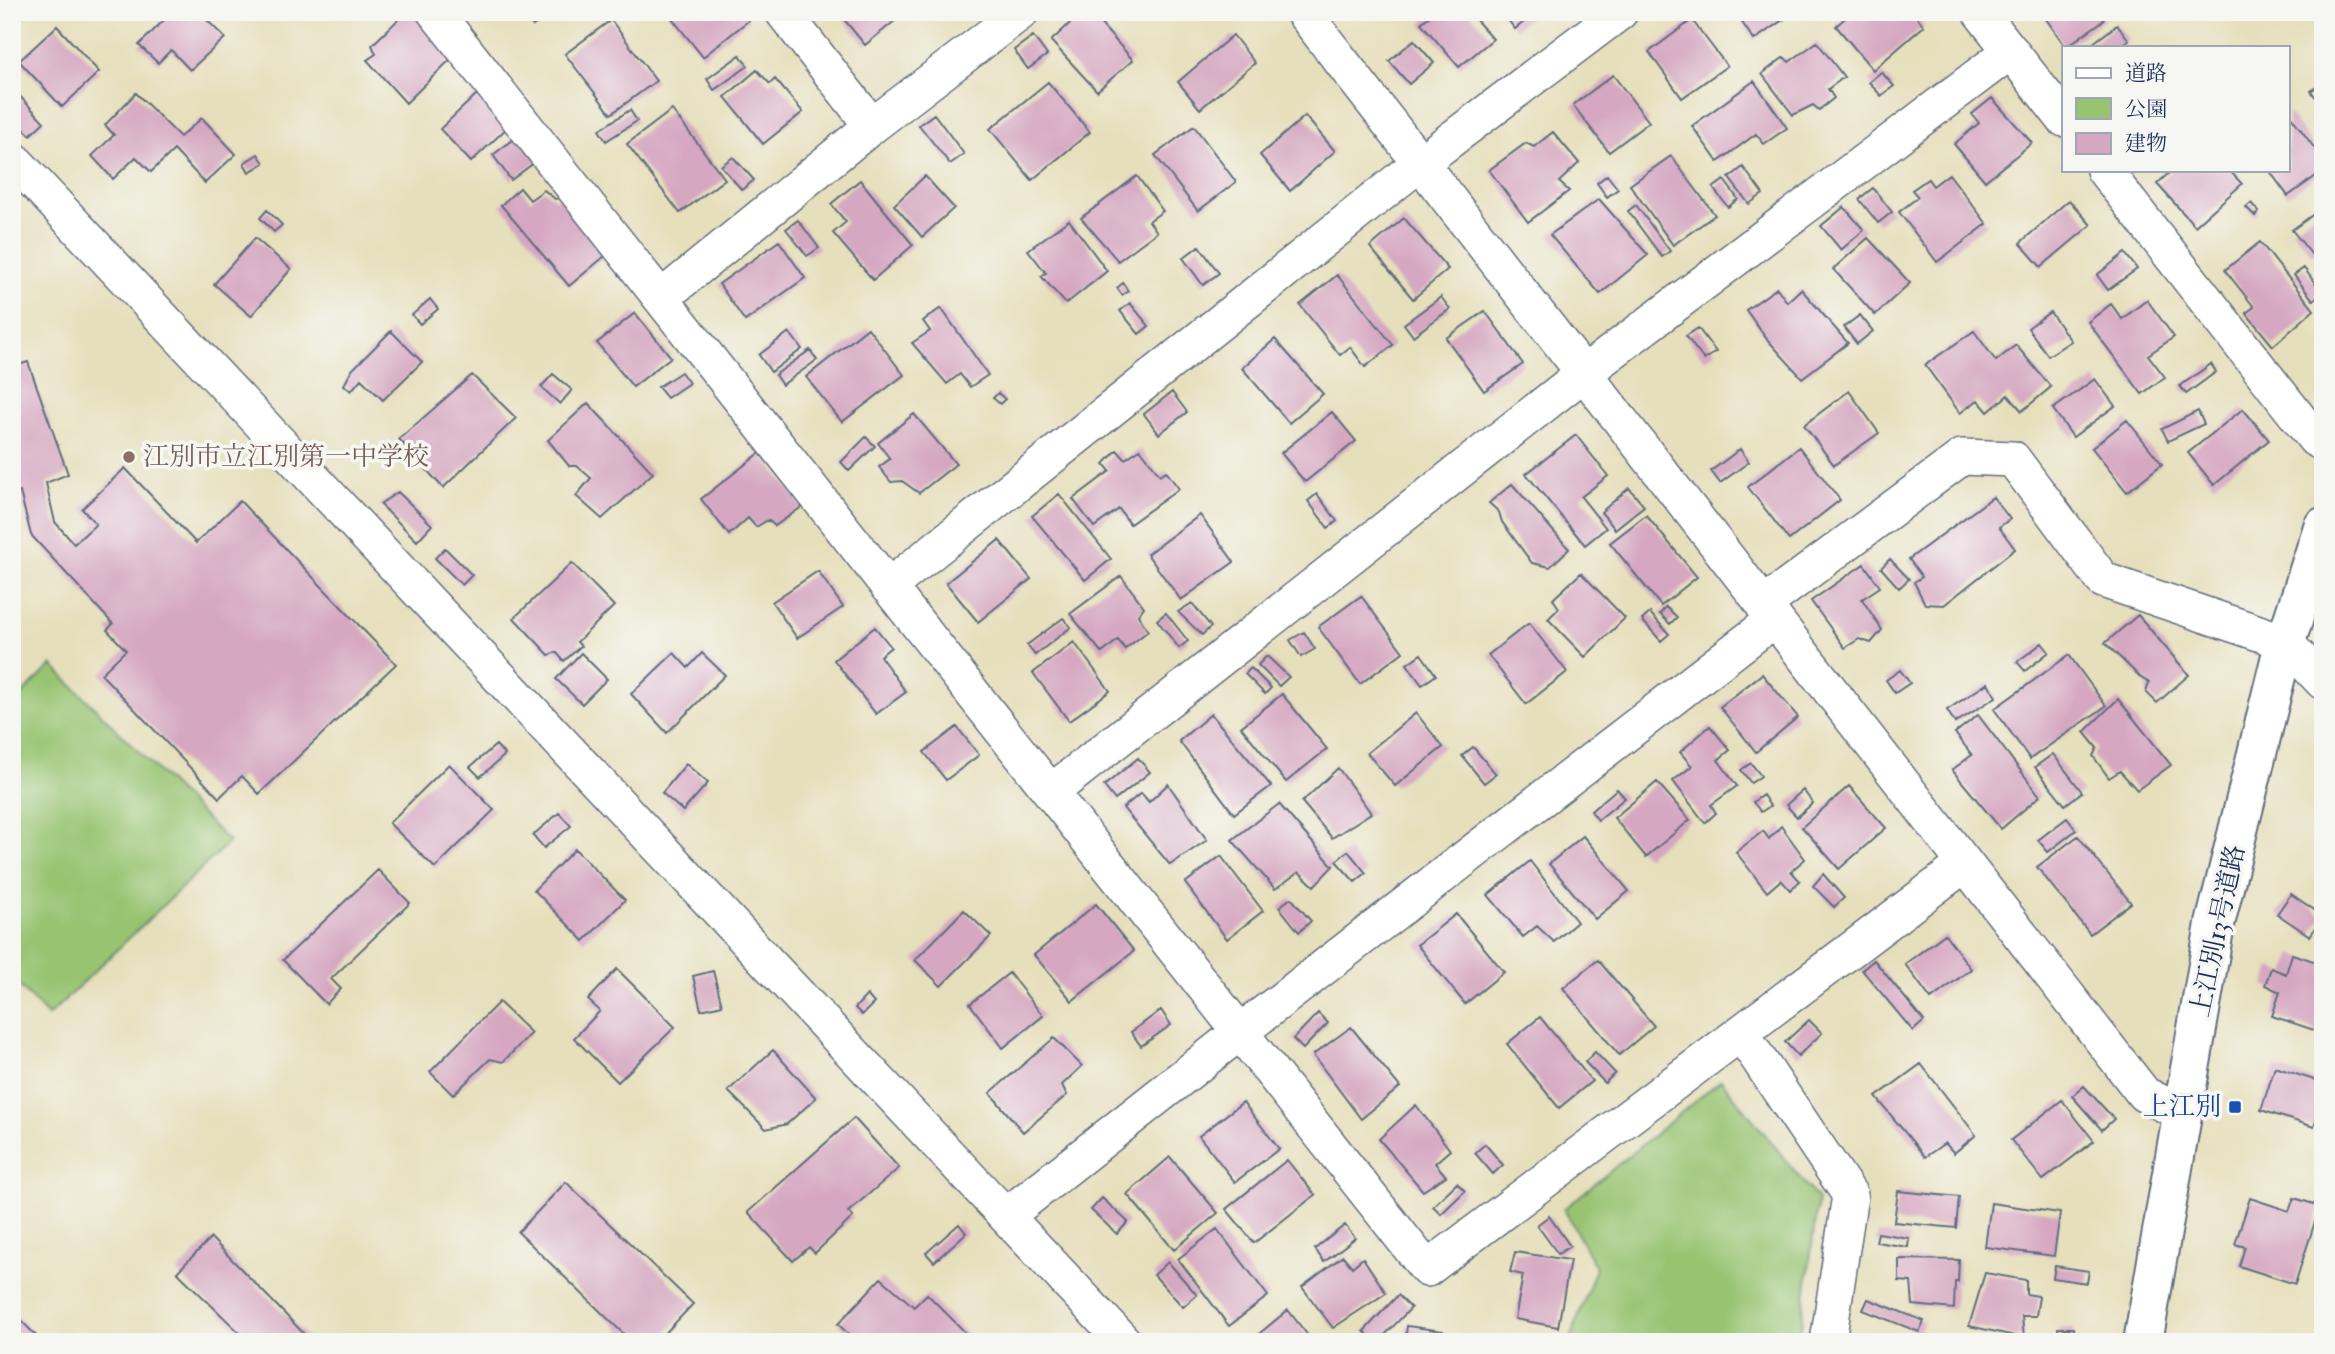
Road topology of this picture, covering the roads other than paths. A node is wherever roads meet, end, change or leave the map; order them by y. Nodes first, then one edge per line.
1 (435, 12) edge
2 (783, 12) edge
3 (1021, 12) edge
4 (1303, 12) edge
5 (1620, 12) edge
6 (1980, 12) edge
7 (2011, 51) junction
8 (2062, 116) edge
9 (872, 126) junction
10 (12, 158) edge
11 (1420, 163) junction
12 (2106, 172) edge
13 (661, 298) junction
14 (1584, 373) junction
15 (2323, 443) edge
16 (2323, 527) edge
17 (888, 587) junction
18 (1769, 612) junction
19 (2285, 642) junction
20 (2323, 682) edge
21 (1051, 792) junction
22 (1965, 864) junction
23 (1240, 1032) junction
24 (1741, 1033) junction
25 (2183, 1114) junction
26 (1006, 1216) junction
27 (1124, 1342) edge
28 (1828, 1342) edge
29 (2143, 1342) edge

1 - 13 street
2 - 9 street
3 - 9 street
4 - 11 street
5 - 11 street
6 - 7 street
7 - 8 street
7 - 14 street
9 - 13 street
10 - 26 street
11 - 14 street
11 - 17 street
12 - 15 street
13 - 17 street
14 - 18 street
14 - 21 street
16 - 19 street, 上江別13号道路
17 - 21 street
18 - 19 street
18 - 22 street
18 - 23 street
19 - 20 street
19 - 25 street, 上江別13号道路
21 - 23 street
22 - 24 street
22 - 25 street
23 - 24 street
23 - 26 street
24 - 28 street
25 - 29 street, 上江別13号道路
26 - 27 street

